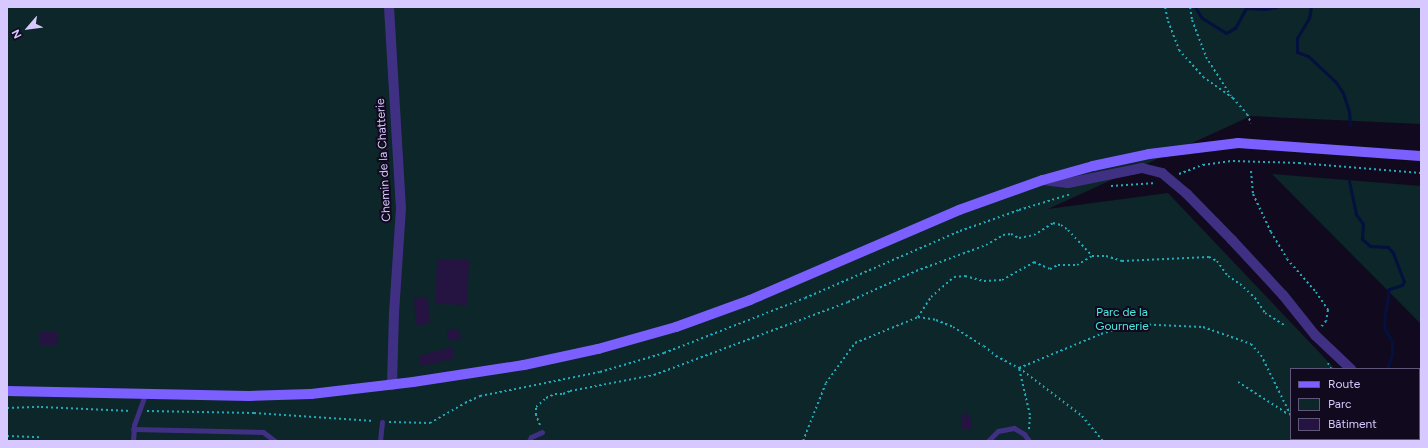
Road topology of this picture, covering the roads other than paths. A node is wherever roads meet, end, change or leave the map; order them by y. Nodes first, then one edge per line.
1 (388, 7) edge
2 (1421, 156) edge
3 (1043, 180) junction
4 (1350, 368) edge
5 (392, 385) junction
6 (7, 391) edge
7 (145, 393) junction
8 (382, 422) road end
9 (133, 429) junction
10 (542, 432) road end
11 (1028, 440) edge
12 (132, 441) edge
13 (274, 441) edge
14 (380, 441) edge
15 (529, 441) edge
16 (988, 441) edge

1 - 5 street, Chemin de la Chatterie
2 - 3 main road
3 - 4 street
3 - 5 main road
5 - 7 main road
6 - 7 main road
7 - 9 lane
8 - 14 lane
9 - 12 lane
9 - 13 lane
10 - 15 lane
11 - 16 lane

